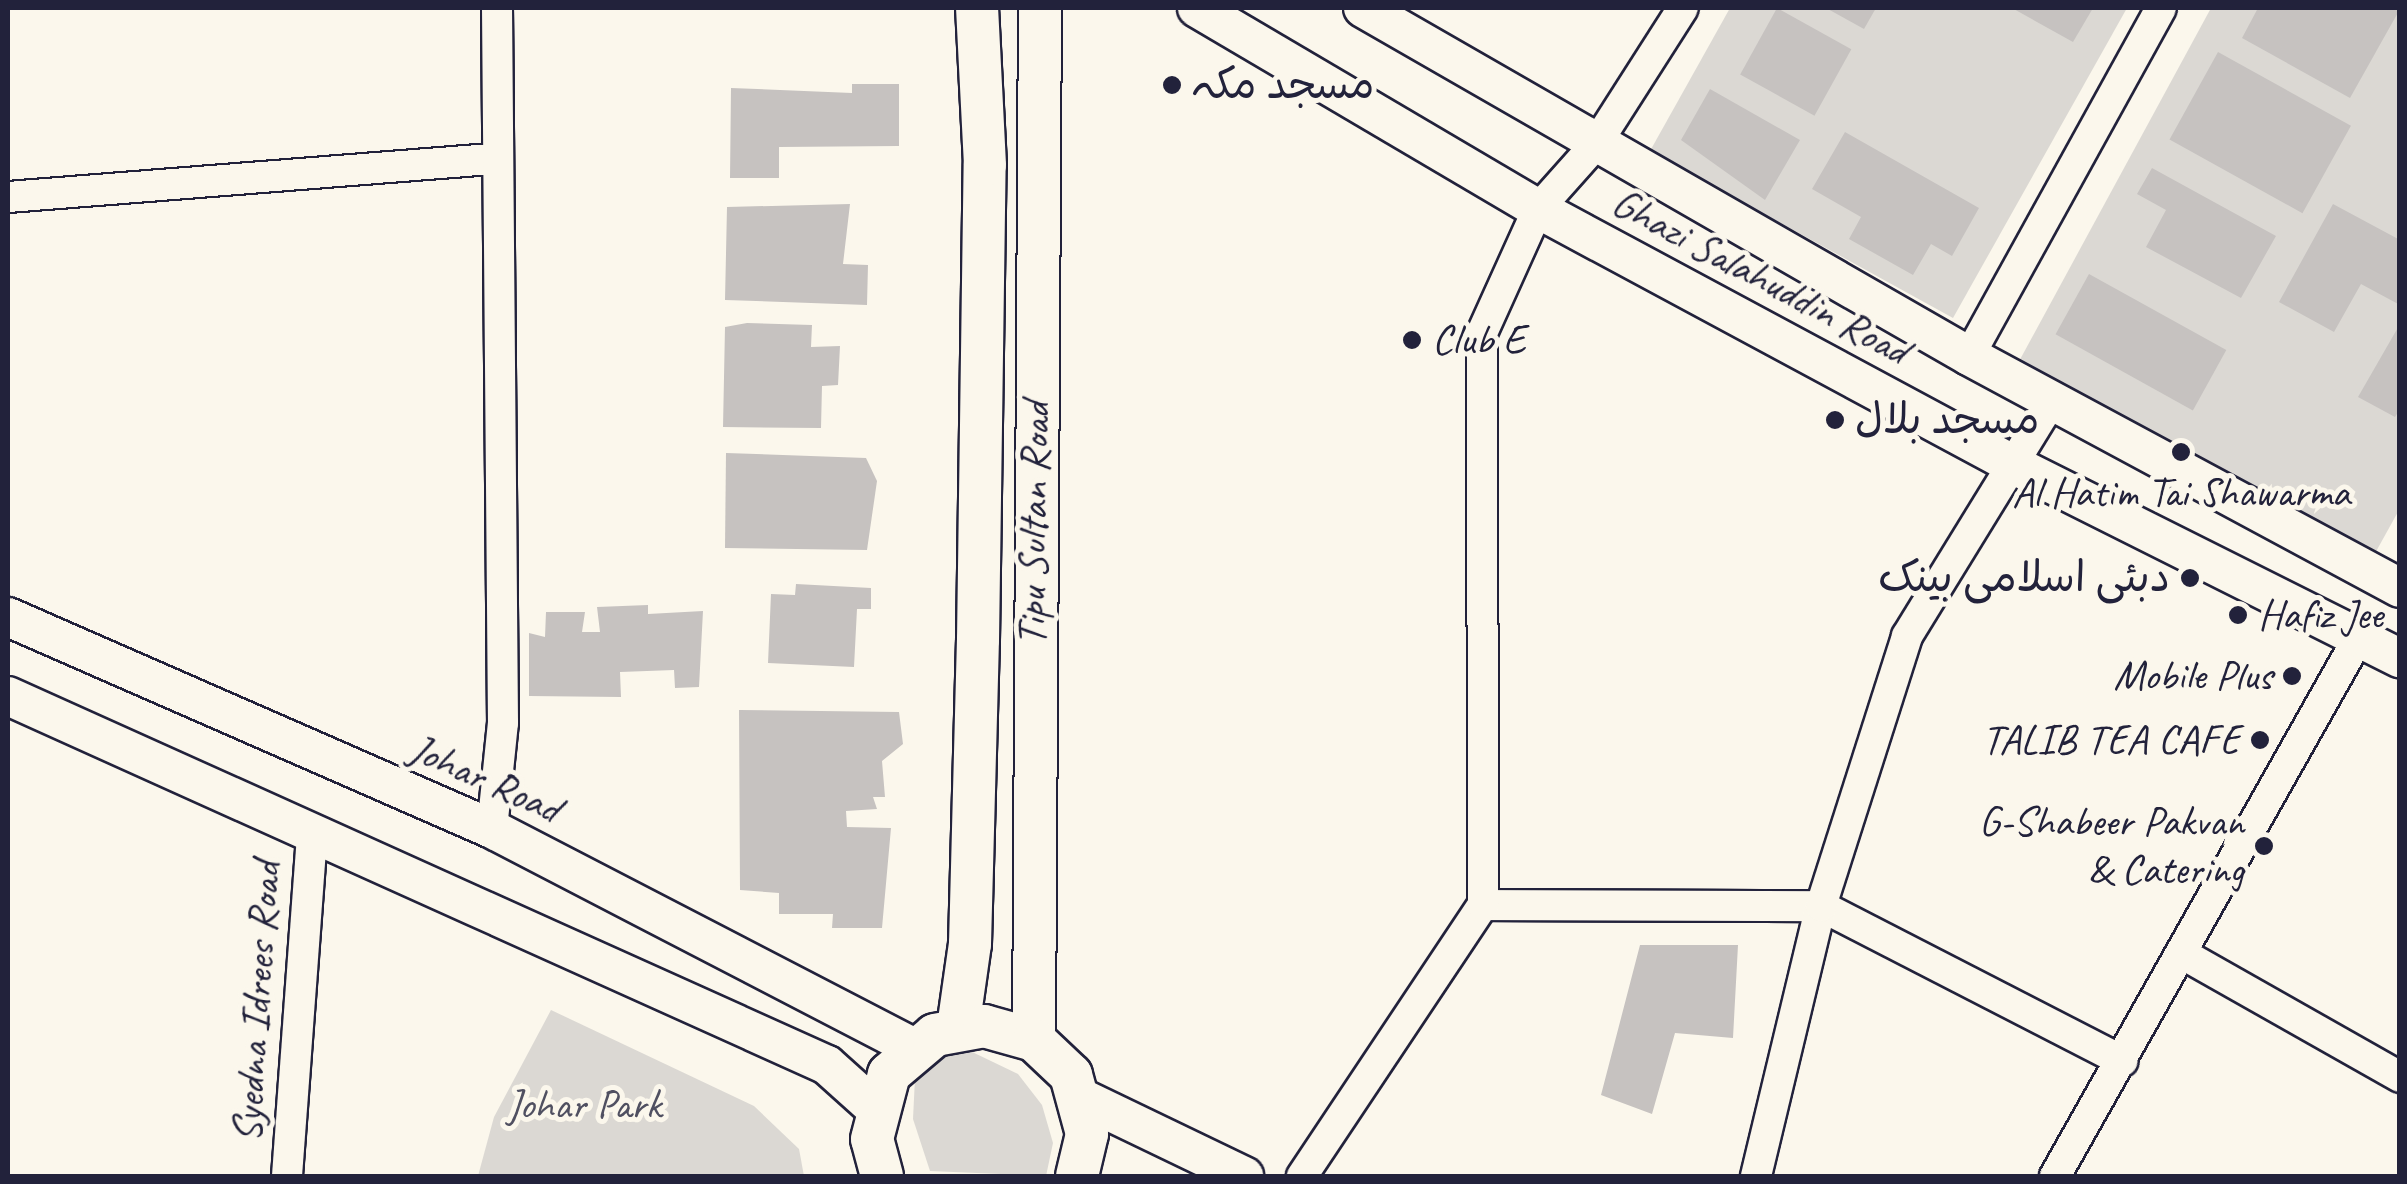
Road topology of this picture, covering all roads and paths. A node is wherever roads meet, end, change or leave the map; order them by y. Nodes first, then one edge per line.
1 (496, 8) edge
2 (977, 8) edge
3 (1040, 8) edge
4 (1198, 8) edge
5 (1363, 8) edge
6 (1683, 8) edge
7 (2161, 8) edge
8 (1596, 144) junction
9 (496, 159) junction
10 (8, 197) edge
11 (1538, 209) junction
12 (1969, 356) junction
13 (2051, 402) junction
14 (2014, 465) junction
15 (2399, 587) edge
16 (8, 617) edge
17 (2359, 637) junction
18 (2400, 658) edge
19 (8, 696) edge
20 (492, 828) junction
21 (312, 834) junction
22 (1483, 904) junction
23 (1821, 906) junction
24 (2181, 953) junction
25 (958, 1028) junction
26 (1034, 1040) junction
27 (914, 1048) junction
28 (2122, 1061) junction
29 (2400, 1077) edge
30 (1082, 1098) junction
31 (875, 1108) junction
32 (287, 1176) edge
33 (882, 1176) edge
34 (1077, 1176) edge
35 (1244, 1176) edge
36 (1302, 1176) edge
37 (1756, 1176) edge
38 (2054, 1176) edge

1 - 9 street
2 - 25 main road, Tipu Sultan Road
3 - 26 main road, Tipu Sultan Road
4 - 11 street, Ghazi Salahuddin Road
5 - 8 street, Ghazi Salahuddin Road
6 - 8 street
7 - 12 street
8 - 11 street
8 - 12 street, Ghazi Salahuddin Road
9 - 10 street
9 - 20 street
11 - 14 street, Ghazi Salahuddin Road
11 - 22 street
12 - 13 street, Ghazi Salahuddin Road
13 - 14 street
13 - 15 street, Ghazi Salahuddin Road
14 - 17 street, Ghazi Salahuddin Road
14 - 23 street
16 - 20 street, Johar Road
17 - 18 street, Ghazi Salahuddin Road
17 - 24 street
19 - 21 street
20 - 27 street, Johar Road
21 - 31 street
21 - 32 street, Syedna Idrees Road
22 - 23 street
22 - 36 street
23 - 28 street
23 - 37 street
24 - 28 street
24 - 29 street
25 - 26 main road
25 - 27 main road
26 - 30 main road
27 - 31 main road
28 - 38 street
30 - 34 main road
30 - 35 street
31 - 33 main road

